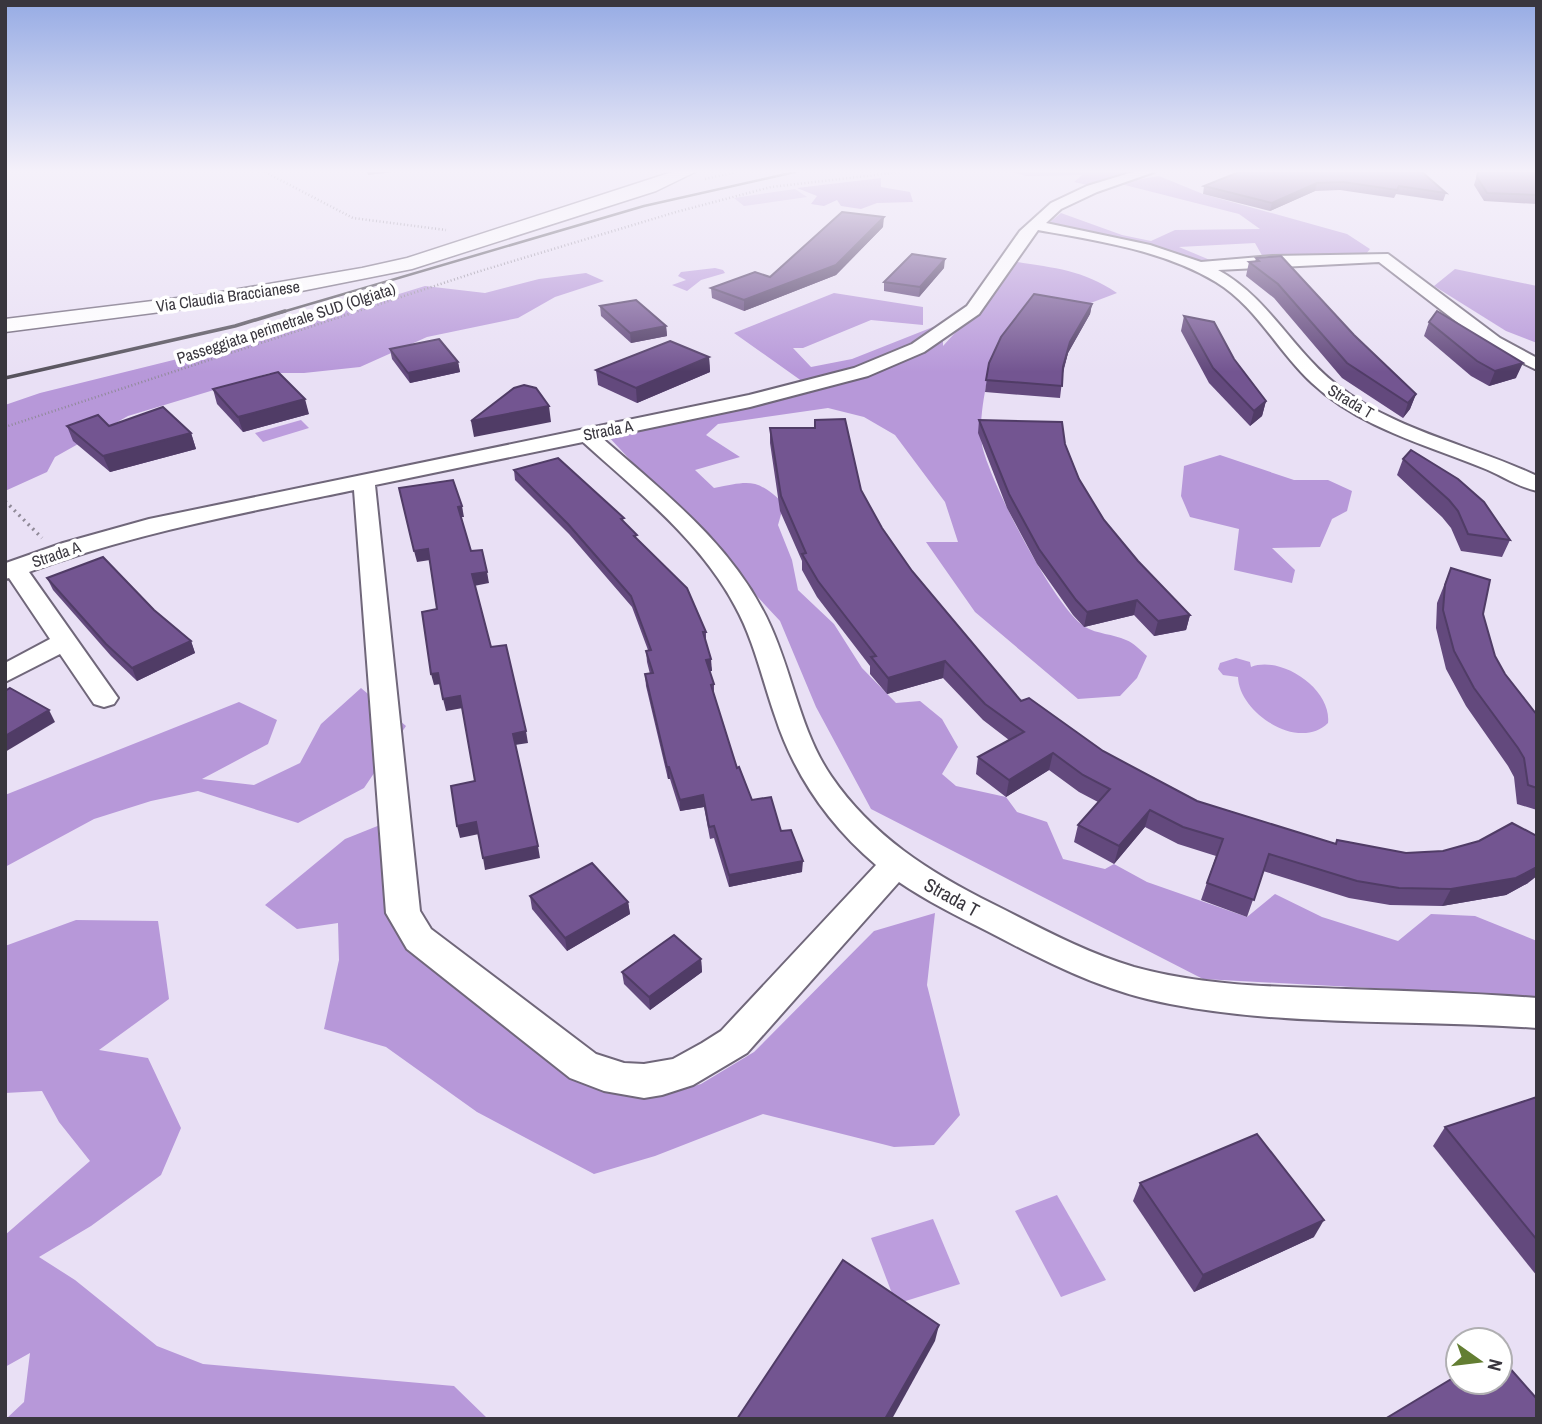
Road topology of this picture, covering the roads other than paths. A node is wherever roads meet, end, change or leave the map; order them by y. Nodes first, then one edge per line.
1 (488, 238) edge
2 (1024, 238) edge
3 (1095, 238) edge
4 (1200, 267) junction
5 (5, 326) edge
6 (1537, 365) edge
7 (586, 434) junction
8 (364, 480) junction
9 (1537, 485) edge
10 (9, 570) edge
11 (65, 642) junction
12 (5, 674) edge
13 (104, 698) dead end
14 (895, 865) junction
15 (1537, 1013) edge

1 - 5 main road, Via Claudia Braccianese
2 - 7 street, Strada A
3 - 4 street, Strada T
4 - 6 street, Strada T
4 - 9 street, Strada T
7 - 8 street, Strada A
7 - 14 street, Strada T
8 - 10 street, Strada A
8 - 14 street
10 - 11 street
11 - 12 street
11 - 13 street
14 - 15 street, Strada T

